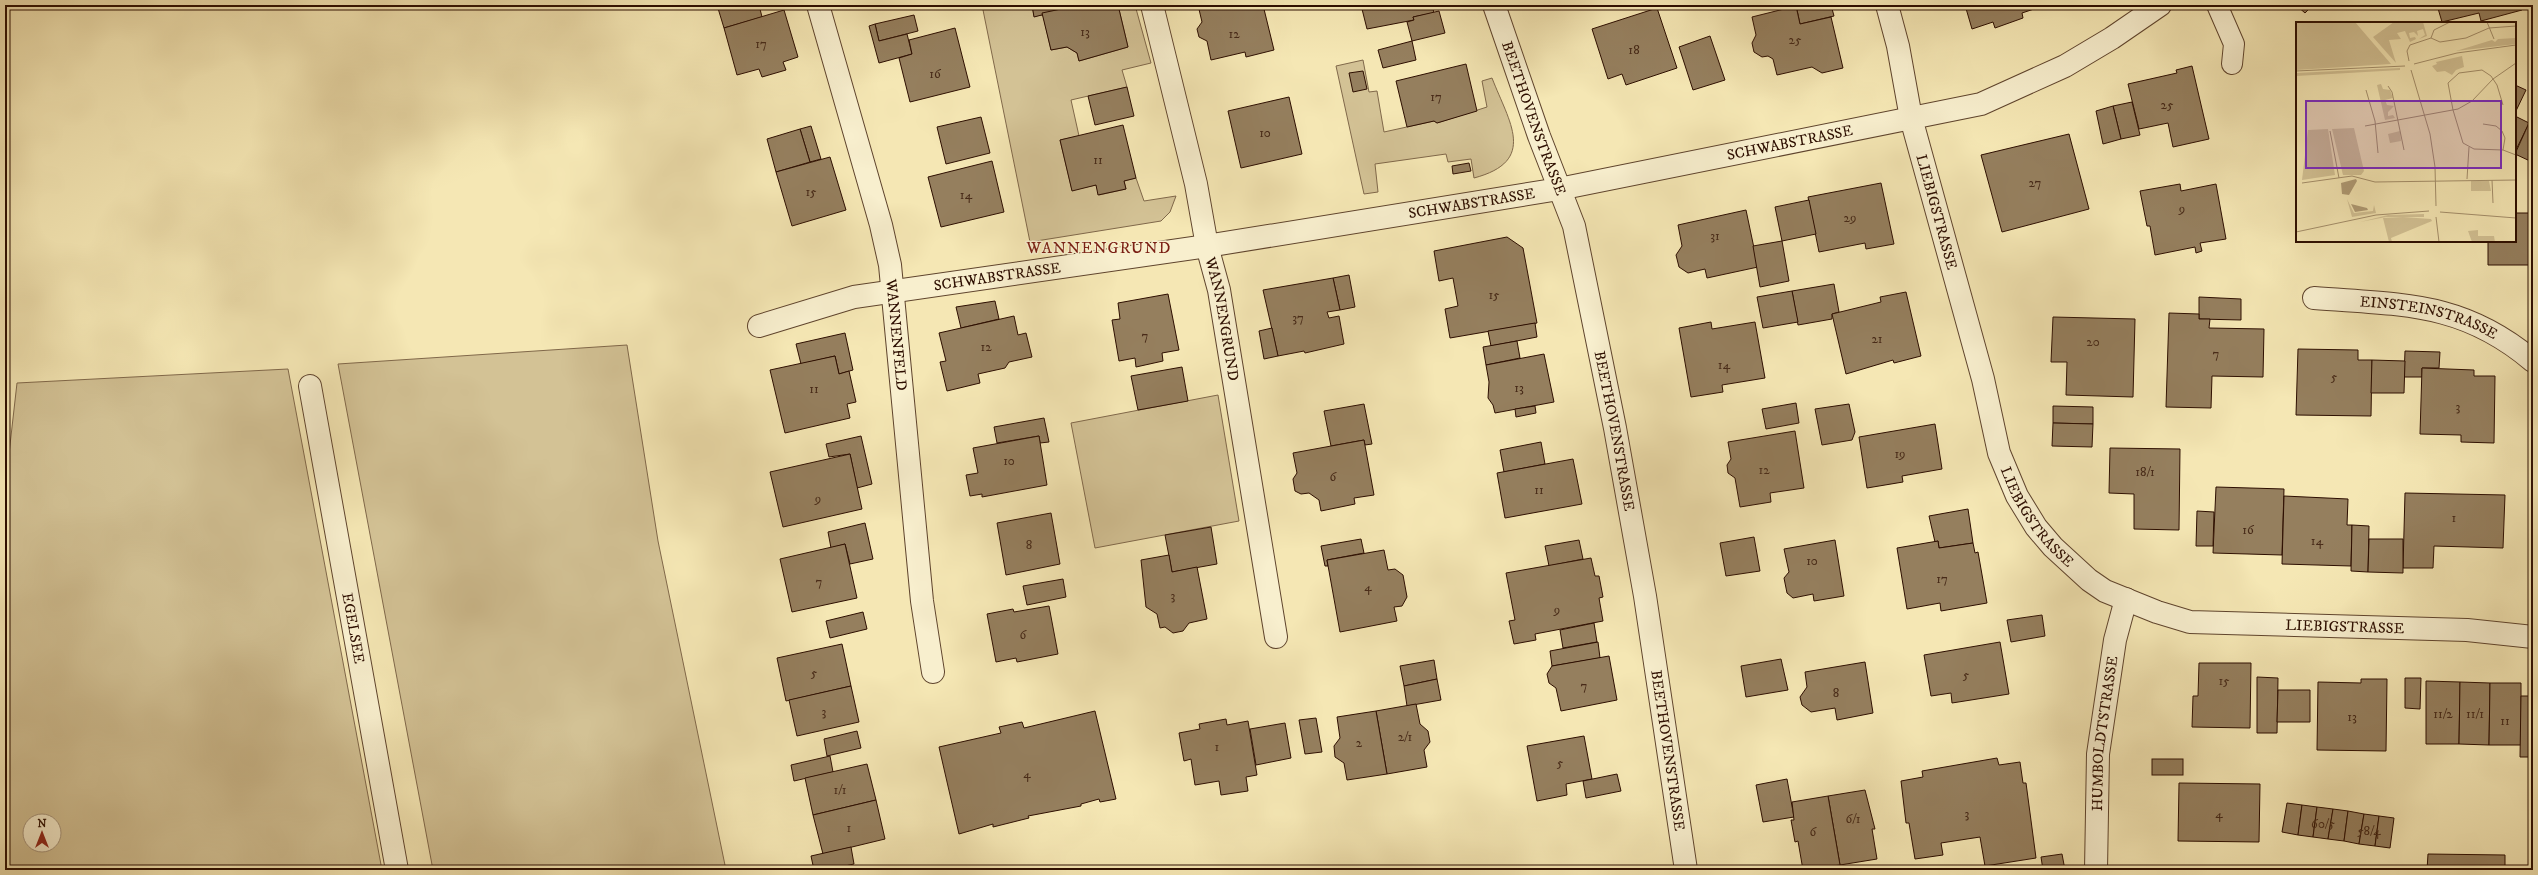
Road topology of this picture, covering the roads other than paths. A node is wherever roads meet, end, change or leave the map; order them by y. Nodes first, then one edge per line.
1 (818, 5) edge
2 (1152, 5) edge
3 (1494, 5) edge
4 (1887, 5) edge
5 (2160, 5) edge
6 (2217, 5) edge
7 (2232, 64) dead end
8 (1911, 118) junction
9 (1559, 189) junction
10 (1207, 246) junction
11 (893, 292) junction
12 (2314, 298) dead end
13 (759, 326) dead end
14 (2533, 361) edge
15 (310, 386) dead end
16 (2126, 599) junction
17 (1276, 637) dead end
18 (2533, 637) edge
19 (933, 672) dead end
20 (396, 870) edge
21 (1686, 870) edge
22 (2096, 870) edge

1 - 11 street, WANNENFELD
2 - 10 street, WANNENGRUND
3 - 9 street, BEETHOVENSTRASSE
4 - 8 street, LIEBIGSTRASSE
5 - 8 street, SCHWABSTRASSE
6 - 7 lane
8 - 9 street, SCHWABSTRASSE
8 - 16 street, LIEBIGSTRASSE
9 - 10 street, SCHWABSTRASSE
9 - 21 street, BEETHOVENSTRASSE
10 - 11 street, SCHWABSTRASSE
10 - 17 street, WANNENGRUND
11 - 13 street, SCHWABSTRASSE
11 - 19 street, WANNENFELD
12 - 14 street, EINSTEINSTRASSE
15 - 20 street, EGELSEE
16 - 18 street, LIEBIGSTRASSE
16 - 22 street, HUMBOLDTSTRASSE

